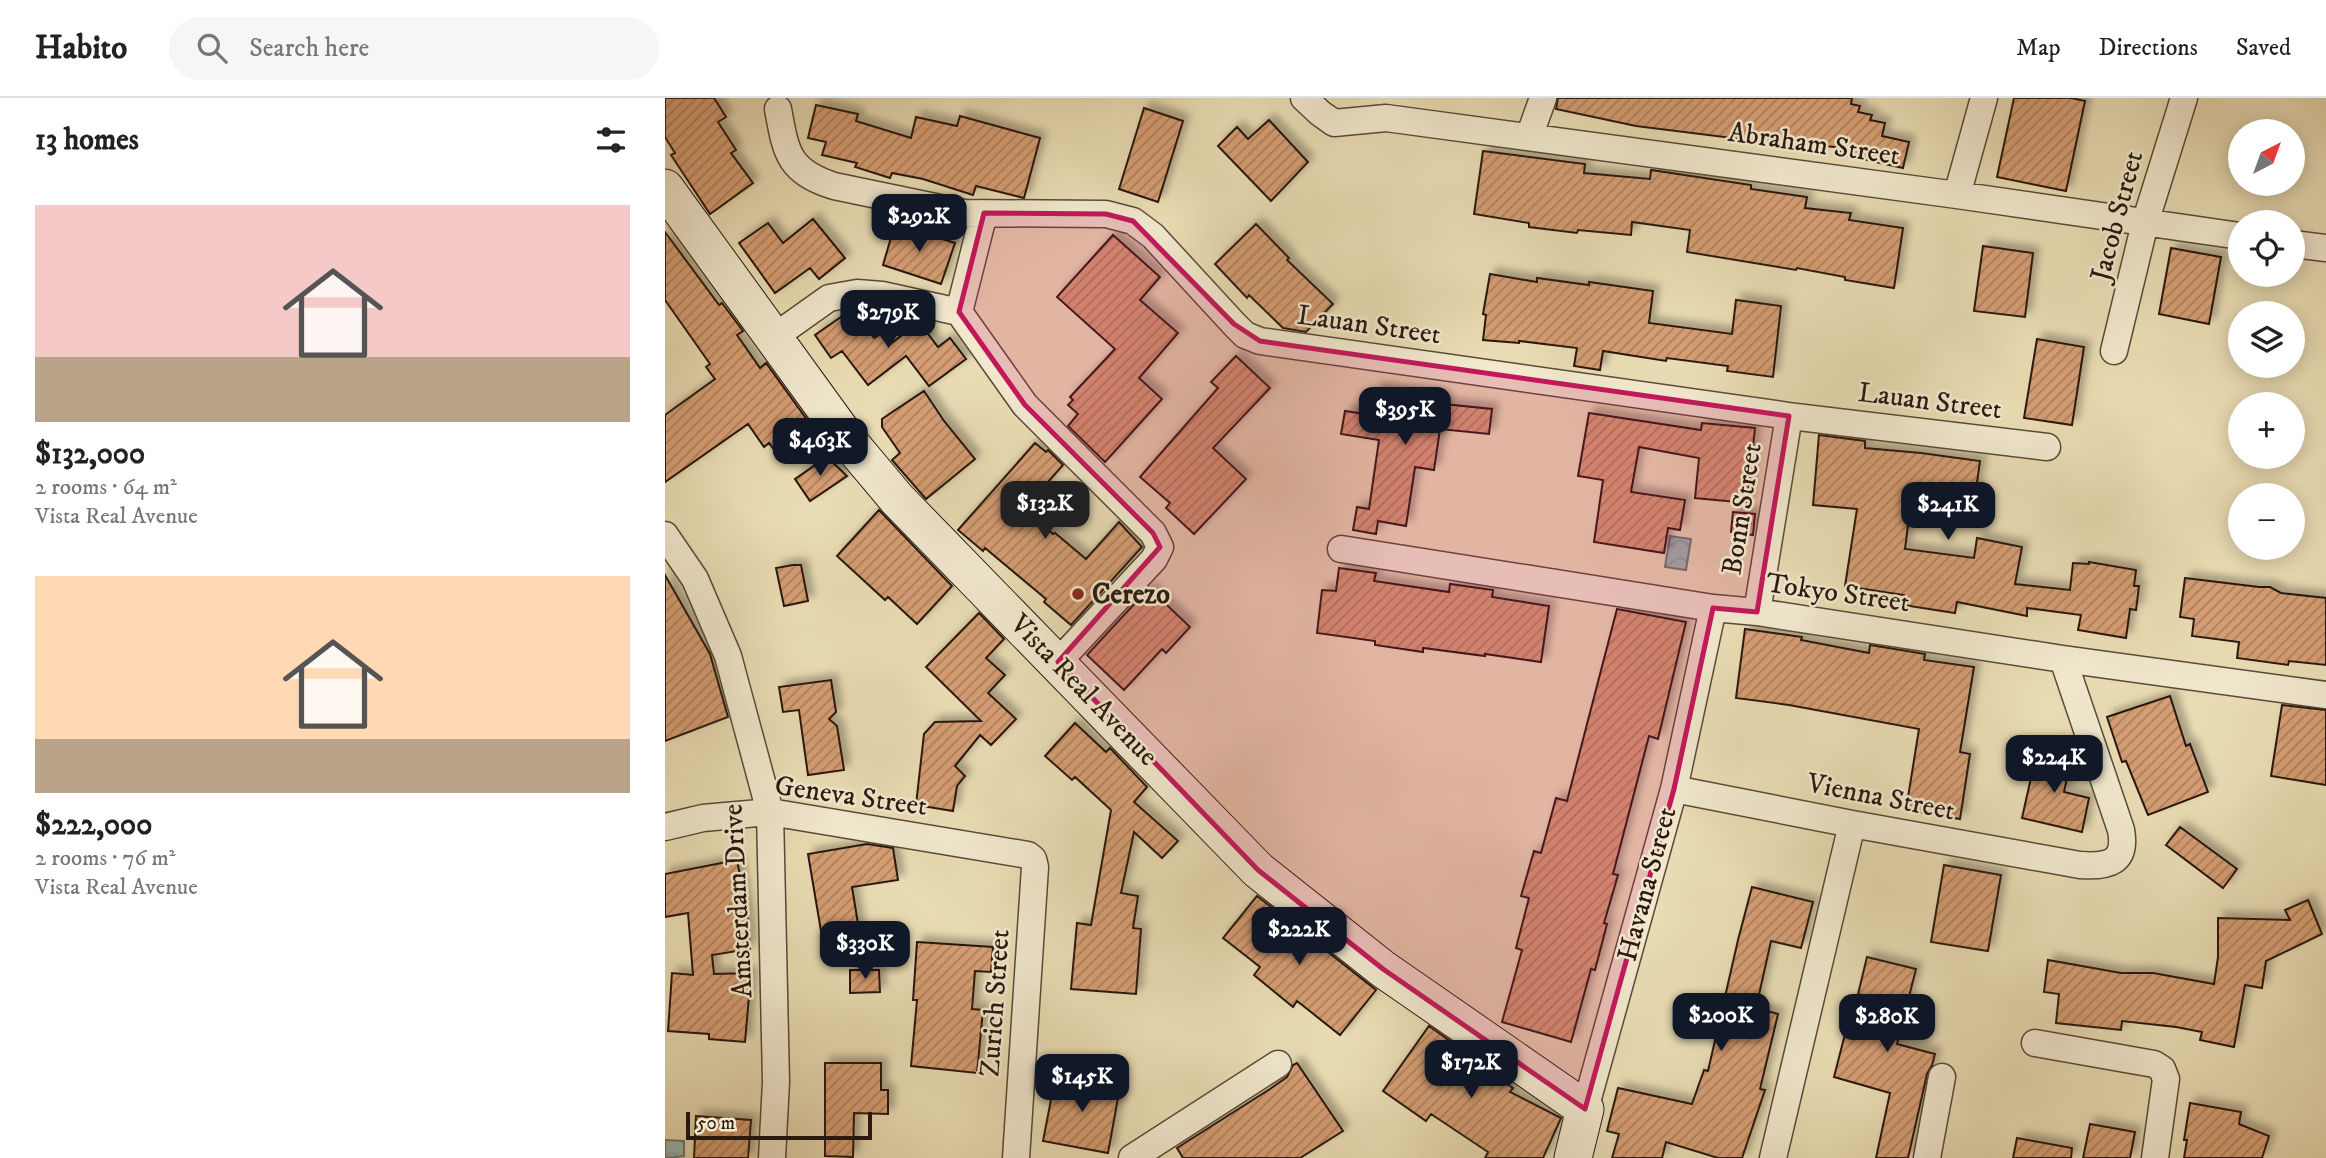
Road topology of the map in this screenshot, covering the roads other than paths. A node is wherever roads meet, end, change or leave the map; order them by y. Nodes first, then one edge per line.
1 (1304, 98) edge
2 (1543, 98) edge
3 (1984, 98) edge
4 (2184, 98) edge
5 (778, 109) dead end
6 (1529, 137) junction
7 (665, 188) edge
8 (1957, 195) junction
9 (984, 213) junction
10 (2145, 223) junction
11 (2228, 234) edge
12 (2305, 245) edge
13 (2326, 248) edge
14 (959, 312) junction
15 (774, 337) junction
16 (2114, 351) dead end
17 (1789, 416) junction
18 (2047, 447) dead end
19 (665, 535) edge
20 (1341, 549) dead end
21 (1713, 608) junction
22 (1757, 612) junction
23 (2063, 659) junction
24 (1058, 662) junction
25 (2326, 695) edge
26 (1674, 789) junction
27 (770, 812) junction
28 (1852, 824) junction
29 (665, 827) edge
30 (1028, 855) joint
31 (2035, 1043) dead end
32 (1278, 1064) dead end
33 (1942, 1077) dead end
34 (1585, 1109) junction
35 (772, 1158) edge
36 (1016, 1158) edge
37 (1132, 1158) edge
38 (1573, 1158) edge
39 (1773, 1158) edge
40 (1927, 1158) edge
41 (2155, 1158) edge

1 - 6 street, Abraham Street
2 - 6 street
3 - 8 street
4 - 10 street, Jacob Street
5 - 9 street, Lauan Street
6 - 8 street, Abraham Street
7 - 15 street, Vista Real Avenue
8 - 10 street, Abraham Street
9 - 14 street
9 - 17 street, Lauan Street
10 - 11 street, Abraham Street
10 - 16 street, Jacob Street
12 - 13 street
14 - 15 street
14 - 24 street
15 - 24 street, Vista Real Avenue
17 - 18 street, Lauan Street
17 - 22 street, Bonn Street
19 - 27 street, Amsterdam Drive
20 - 21 street, Tokyo Street
21 - 22 street, Tokyo Street
21 - 26 street, Havana Street
22 - 23 street, Tokyo Street
23 - 25 street, Tokyo Street
23 - 28 street, Vienna Street
24 - 34 street, Vista Real Avenue
26 - 28 street, Vienna Street
26 - 34 street, Havana Street
27 - 29 street, Geneva Street
27 - 30 street, Geneva Street
27 - 35 street, Amsterdam Drive
28 - 39 street
30 - 36 street, Zurich Street
31 - 41 street
32 - 37 street
33 - 40 street
34 - 38 street, Havana Street

